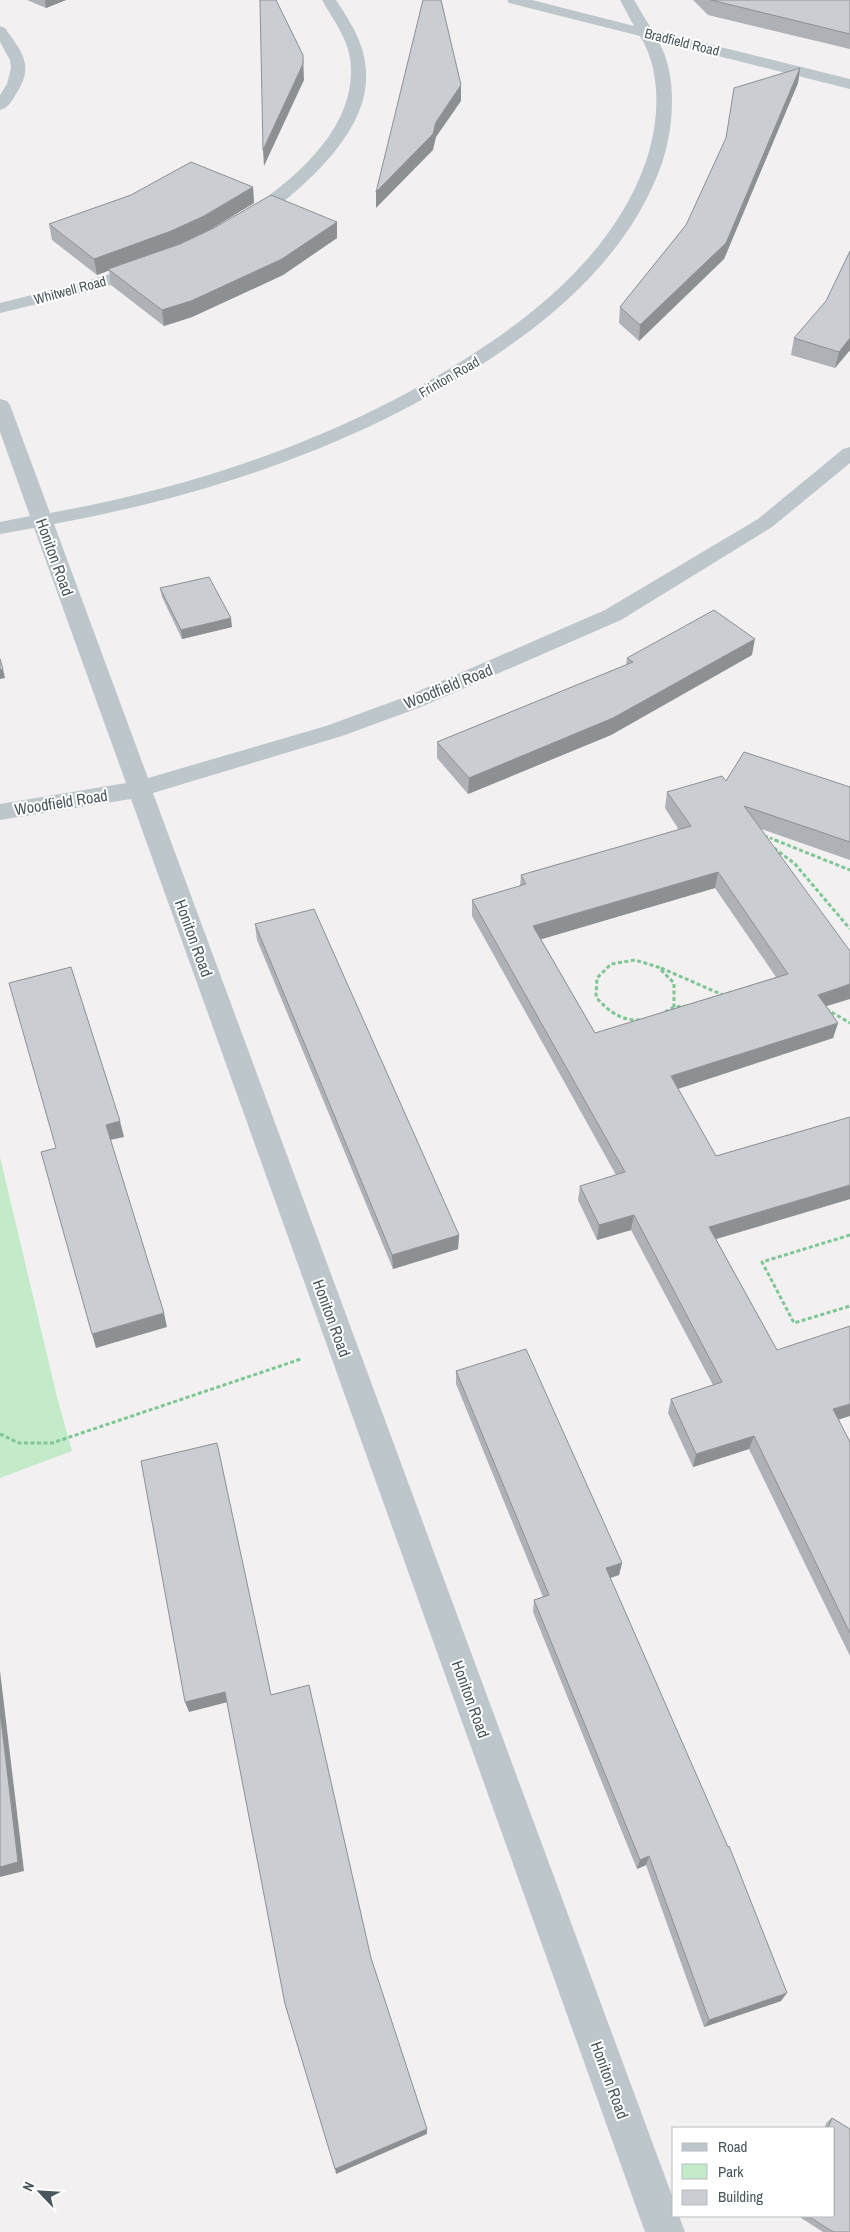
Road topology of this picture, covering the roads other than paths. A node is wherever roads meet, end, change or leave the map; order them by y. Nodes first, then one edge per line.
1 (329, 0) edge
2 (514, 0) edge
3 (627, 0) edge
4 (0, 31) edge
5 (646, 33) junction
6 (850, 84) edge
7 (0, 105) edge
8 (232, 228) edge
9 (164, 261) edge
10 (0, 308) edge
11 (0, 405) edge
12 (850, 453) edge
13 (42, 521) junction
14 (0, 528) edge
15 (140, 789) junction
16 (0, 812) edge
17 (665, 2232) edge

1 - 8 street
2 - 5 street, Bradfield Road
3 - 5 street, Frinton Road
4 - 7 street
5 - 6 street, Bradfield Road
5 - 13 street, Frinton Road
9 - 10 street, Whitwell Road
11 - 13 street, Honiton Road
12 - 15 street, Woodfield Road
13 - 14 street, Frinton Road
13 - 15 street, Honiton Road
15 - 16 street, Woodfield Road
15 - 17 street, Honiton Road

